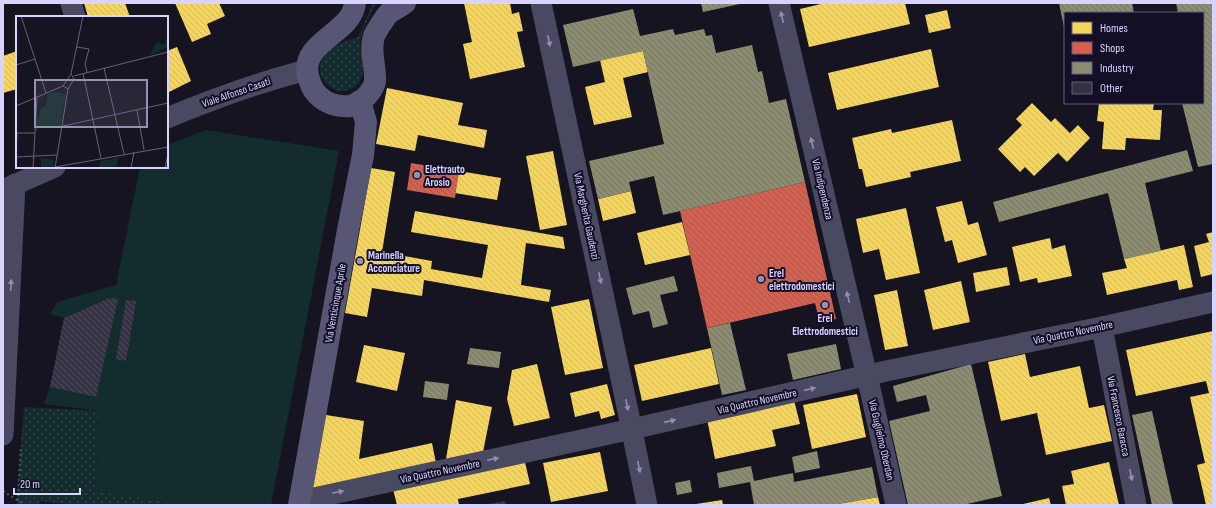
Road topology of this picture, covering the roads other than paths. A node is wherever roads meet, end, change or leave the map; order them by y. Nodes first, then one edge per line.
1 (71, 3) edge
2 (355, 3) edge
3 (405, 3) edge
4 (541, 3) edge
5 (779, 3) edge
6 (76, 16) edge
7 (307, 70) junction
8 (360, 101) junction
9 (168, 118) edge
10 (53, 168) edge
11 (9, 187) edge
12 (1213, 302) edge
13 (1102, 327) junction
14 (867, 376) junction
15 (632, 429) junction
16 (3, 435) edge
17 (300, 503) edge
18 (647, 505) edge
19 (896, 505) edge
20 (1136, 505) edge

1 - 6 street
2 - 7 main road
3 - 8 main road
4 -> 15 street, Via Margherita Gaudenzi
14 -> 5 street, Via Indipendenza
7 - 8 main road
7 - 9 street, Viale Alfonso Casati
8 - 17 main road, Via Venticinque Aprile
10 - 11 street
16 -> 11 street
12 - 13 street, Via Quattro Novembre
13 - 14 street, Via Quattro Novembre
13 -> 20 street, Via Francesco Baracca
15 -> 14 street, Via Quattro Novembre
14 - 19 street, Via Guglielmo Oberdan
17 -> 15 street, Via Quattro Novembre
15 -> 18 street, Via Margherita Gaudenzi

